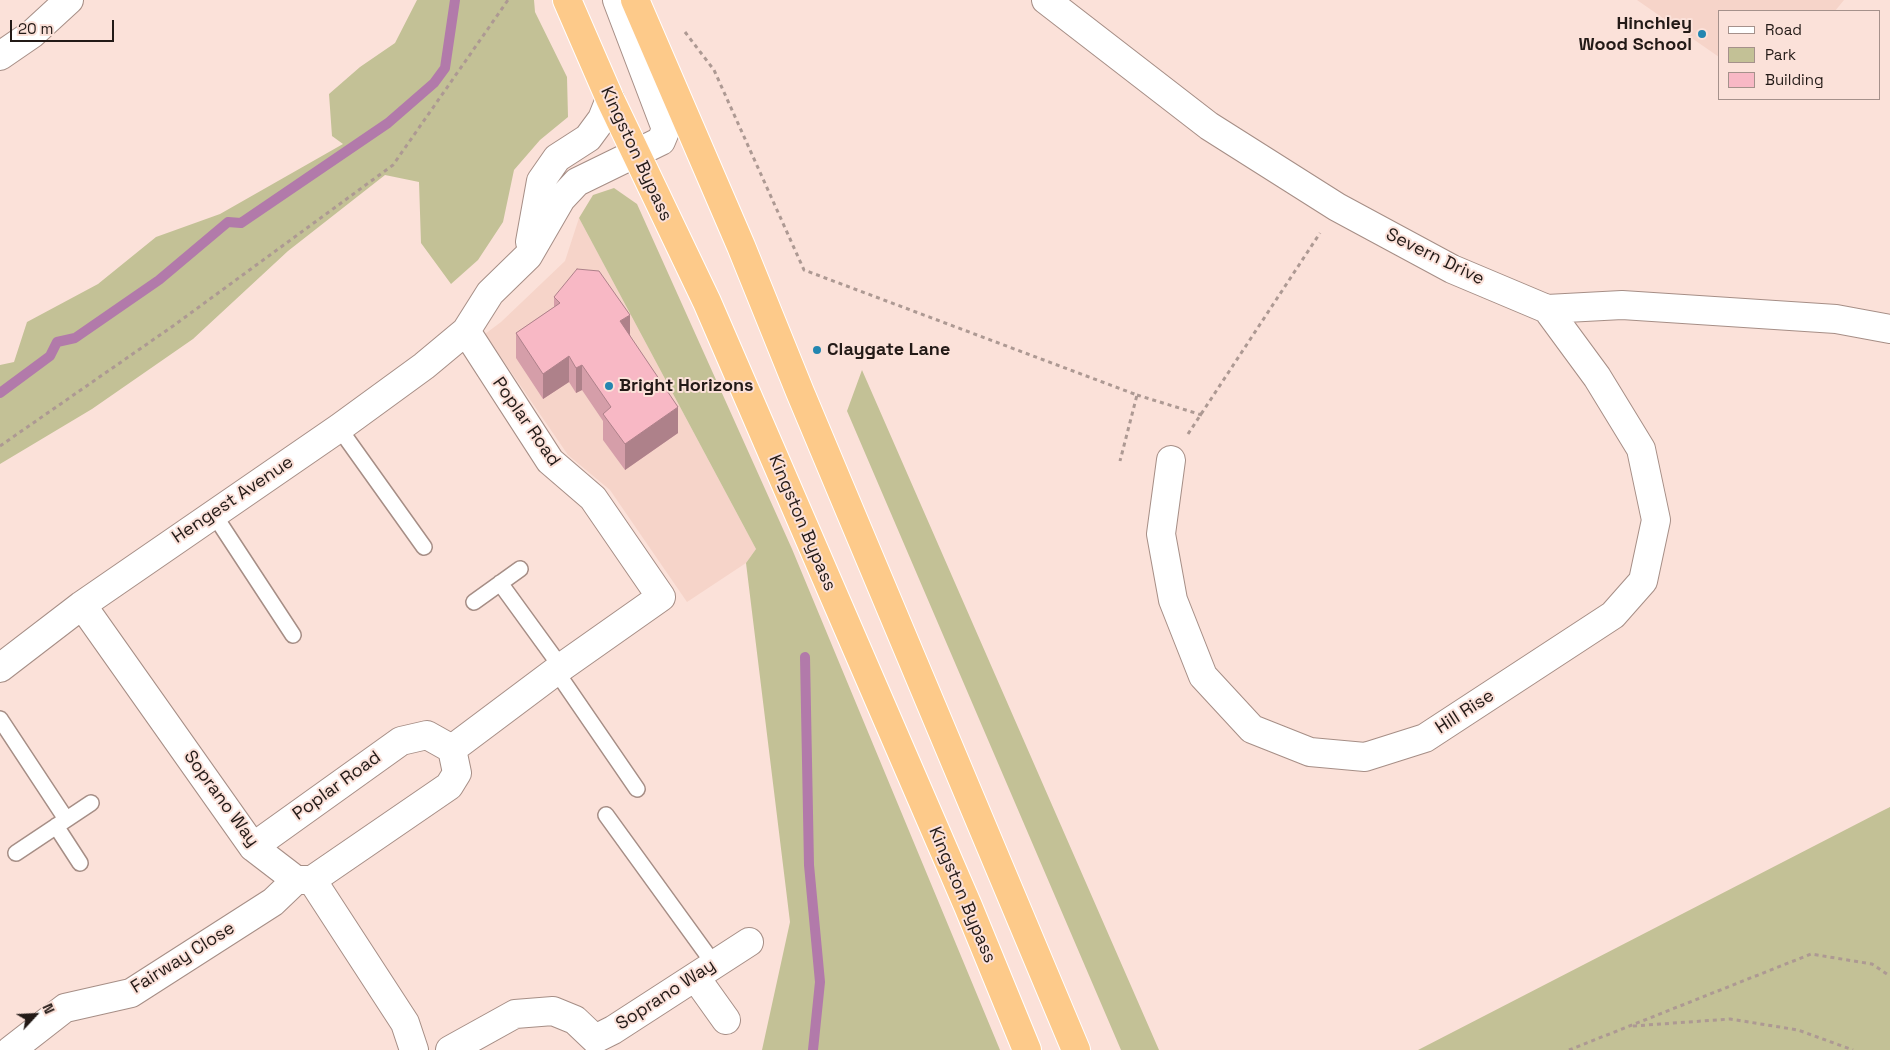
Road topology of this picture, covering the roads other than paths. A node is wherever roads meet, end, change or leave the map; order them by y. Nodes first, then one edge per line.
1 (70, 0) edge
2 (567, 0) edge
3 (617, 0) edge
4 (635, 0) edge
5 (1046, 0) edge
6 (0, 56) edge
7 (610, 99) junction
8 (636, 155) junction
9 (528, 256) junction
10 (1547, 309) junction
11 (1890, 329) edge
12 (466, 331) junction
13 (339, 428) junction
14 (1170, 460) road end
15 (213, 513) junction
16 (424, 547) dead end
17 (520, 569) dead end
18 (500, 583) junction
19 (474, 602) dead end
20 (82, 605) junction
21 (294, 635) dead end
22 (0, 668) edge
23 (559, 669) junction
24 (0, 719) edge
25 (452, 749) junction
26 (638, 789) dead end
27 (91, 803) dead end
28 (606, 815) dead end
29 (61, 823) junction
30 (253, 847) junction
31 (16, 853) dead end
32 (80, 862) dead end
33 (304, 880) junction
34 (749, 942) dead end
35 (705, 971) junction
36 (726, 1020) dead end
37 (13, 1050) edge
38 (414, 1050) edge
39 (450, 1050) edge
40 (1027, 1050) edge
41 (1076, 1050) edge

1 - 6 street
2 - 7 highway, Kingston Bypass
3 - 8 street
4 - 41 highway
5 - 10 street, Severn Drive
7 - 8 highway, Kingston Bypass
7 - 9 street
8 - 9 street
8 - 40 highway, Kingston Bypass
9 - 12 street
10 - 11 street, Severn Drive
10 - 14 street, Hill Rise
12 - 13 street, Hengest Avenue
12 - 23 street, Poplar Road
13 - 15 street, Hengest Avenue
13 - 16 lane
15 - 20 street, Hengest Avenue
15 - 21 lane
17 - 18 lane
18 - 19 lane
18 - 23 lane
20 - 22 street, Hengest Avenue
20 - 30 street, Soprano Way
23 - 25 street, Poplar Road
23 - 26 lane
24 - 29 lane
25 - 30 street, Poplar Road
25 - 33 street
27 - 29 lane
28 - 35 lane
29 - 31 lane
29 - 32 lane
30 - 33 street, Soprano Way
33 - 37 street, Fairway Close
33 - 38 street, Soprano Way
34 - 35 street, Soprano Way
35 - 36 street
35 - 39 street, Soprano Way

